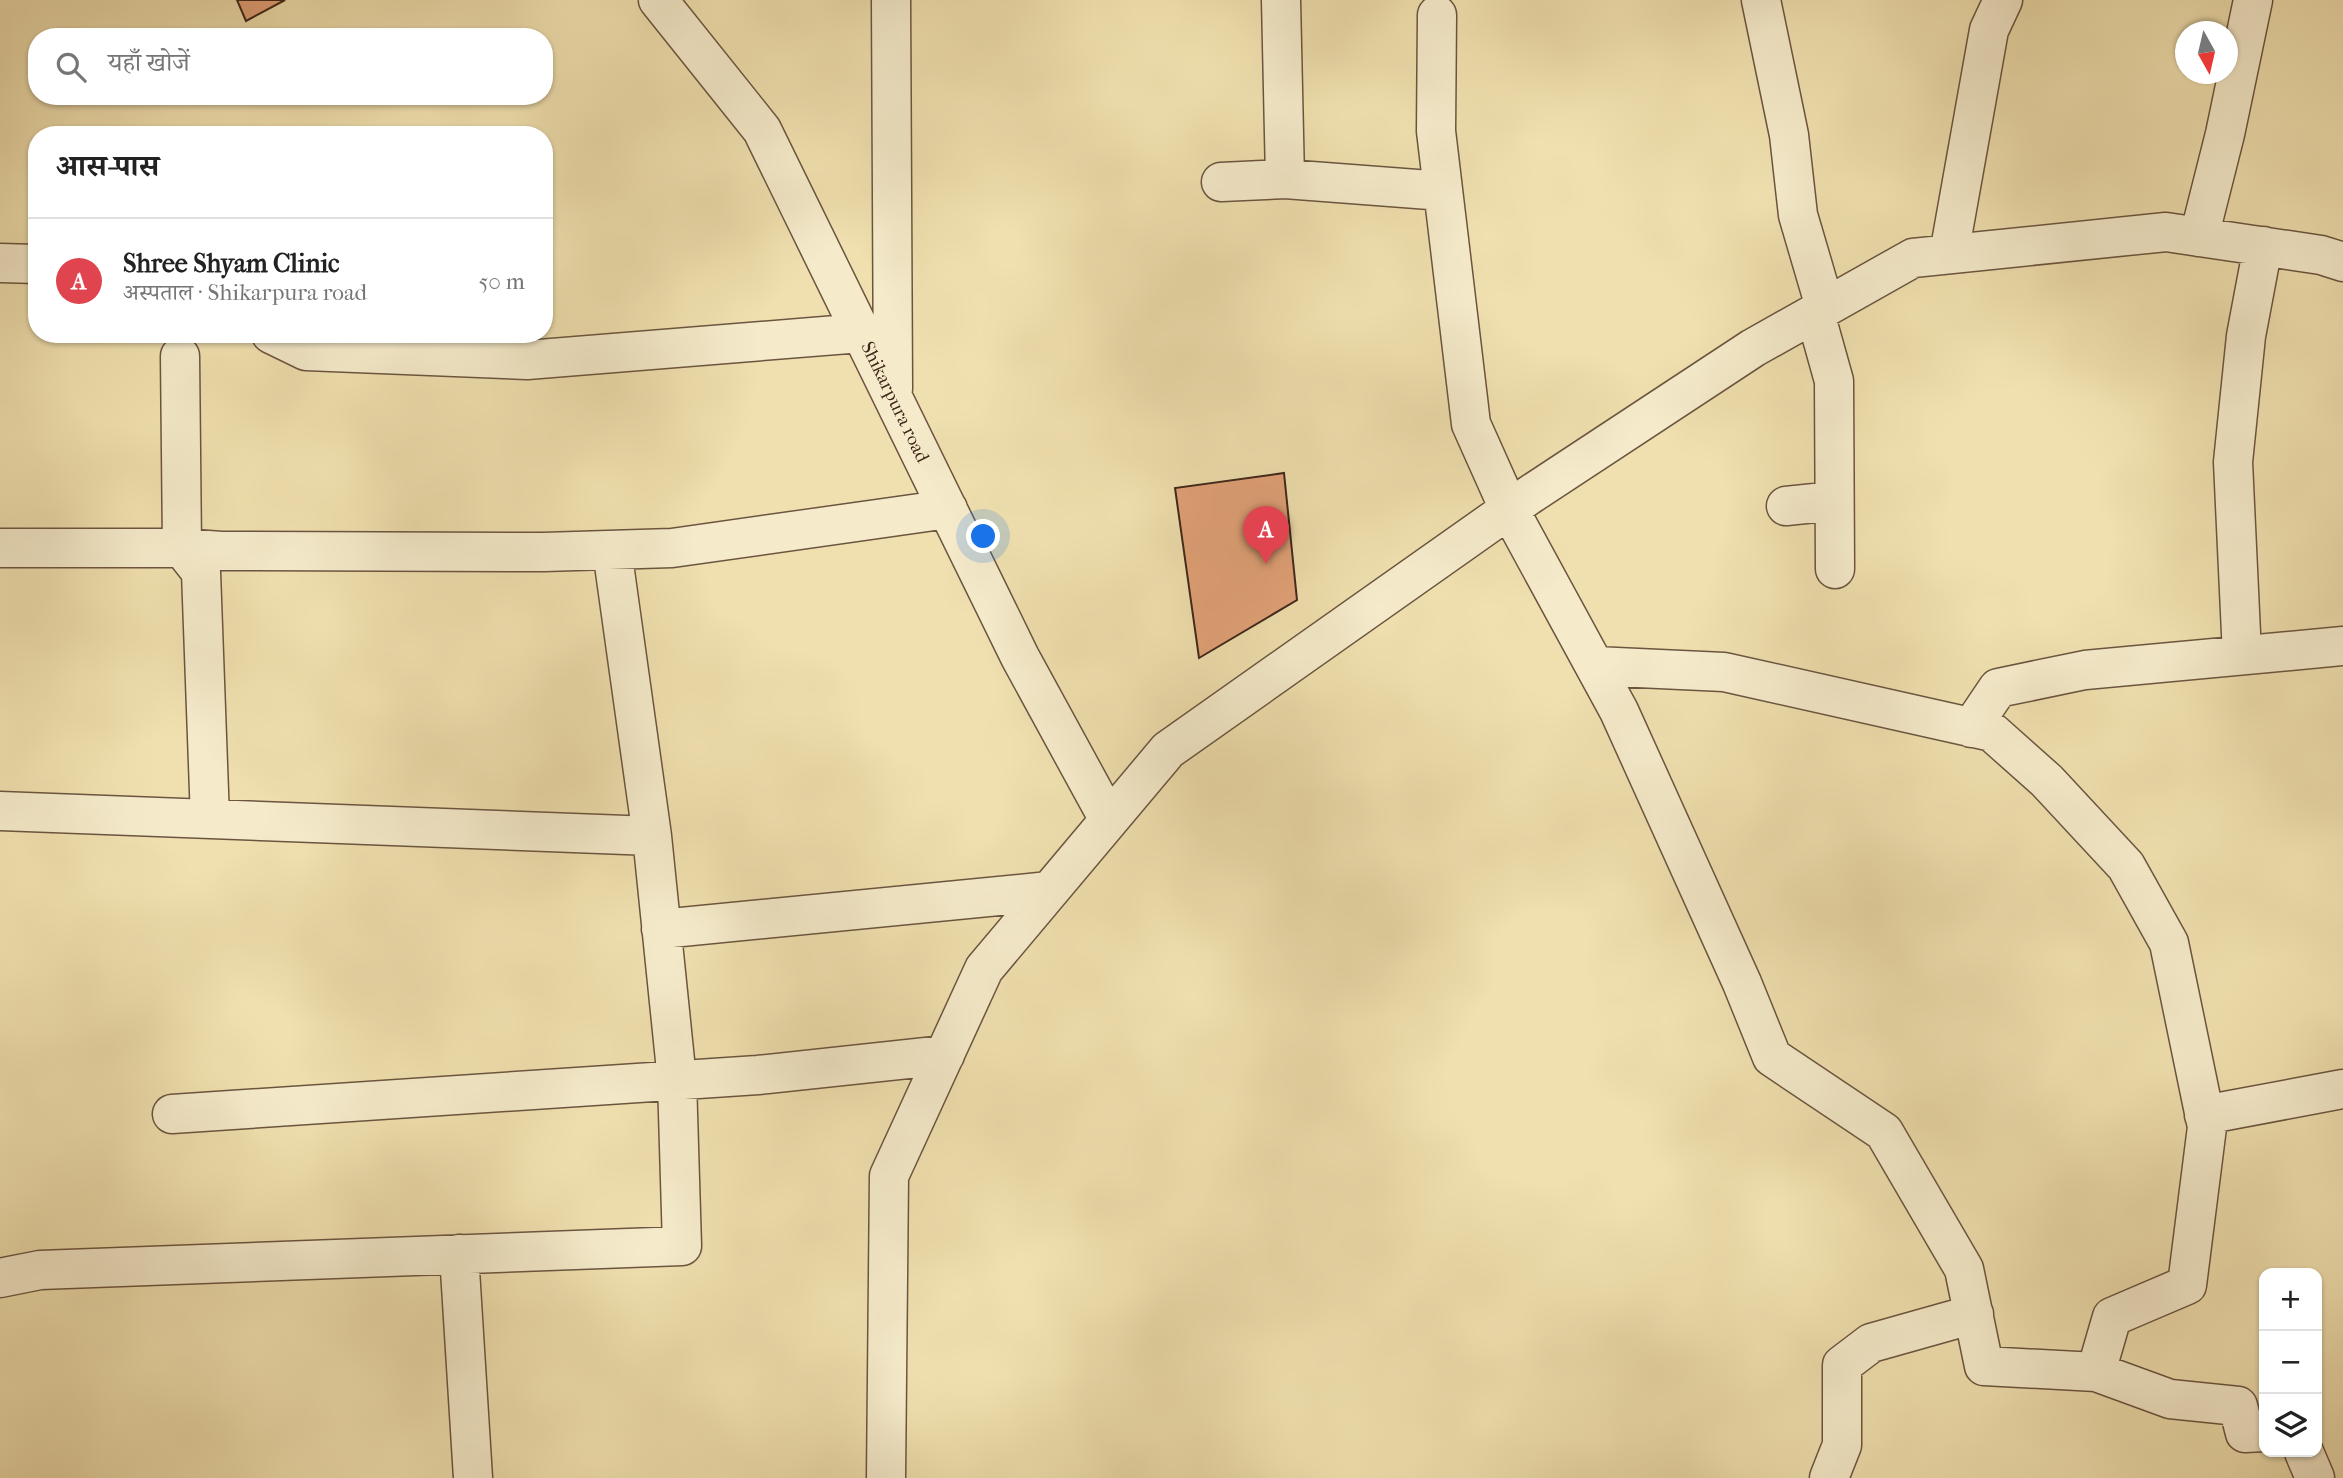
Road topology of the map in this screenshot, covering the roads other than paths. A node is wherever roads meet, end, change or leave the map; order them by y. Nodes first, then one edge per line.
1 (658, 0) edge
2 (891, 0) edge
3 (1281, 0) edge
4 (1761, 0) edge
5 (2003, 0) edge
6 (2253, 0) edge
7 (1437, 15) dead end
8 (1285, 179) junction
9 (1221, 182) dead end
10 (1443, 191) junction
11 (2199, 237) junction
12 (2263, 246) junction
13 (1949, 254) junction
14 (2343, 262) edge
15 (0, 263) edge
16 (28, 264) edge
17 (1820, 310) junction
18 (861, 333) junction
19 (290, 343) edge
20 (180, 356) dead end
21 (893, 398) junction
22 (1835, 501) junction
23 (1786, 506) dead end
24 (948, 509) junction
25 (1509, 509) junction
26 (0, 548) edge
27 (182, 548) junction
28 (611, 550) junction
29 (1835, 569) dead end
30 (2343, 646) edge
31 (2242, 655) junction
32 (1595, 666) junction
33 (1970, 728) junction
34 (0, 811) edge
35 (209, 819) junction
36 (1109, 820) junction
37 (652, 836) junction
38 (1049, 891) junction
39 (661, 929) junction
40 (945, 1055) junction
41 (677, 1080) junction
42 (2343, 1089) edge
43 (172, 1114) dead end
44 (2204, 1115) junction
45 (459, 1254) junction
46 (0, 1278) edge
47 (1973, 1314) junction
48 (2096, 1372) junction
49 (2259, 1432) edge
50 (2306, 1457) edge
51 (472, 1478) edge
52 (886, 1478) edge
53 (1829, 1478) edge
54 (2315, 1478) edge

1 - 18 street, Shikarpura road
2 - 21 street
3 - 8 street
4 - 17 street
5 - 13 street
6 - 11 street
7 - 10 street
8 - 9 street
8 - 10 street
10 - 25 street
11 - 12 street
11 - 13 street
12 - 14 street
12 - 31 street
13 - 17 street
15 - 16 street
17 - 22 street
17 - 25 street
18 - 19 street
18 - 21 street, Shikarpura road
20 - 27 street
21 - 24 street, Shikarpura road
22 - 23 street
22 - 29 street
24 - 28 street
24 - 36 street, Shikarpura road
25 - 32 street
25 - 36 street
26 - 27 street
27 - 28 street
27 - 35 street
28 - 37 street
30 - 31 street
31 - 33 street
32 - 33 street
32 - 47 street
33 - 44 street
34 - 35 street
35 - 37 street
36 - 38 street
37 - 39 street
38 - 39 street
38 - 40 street
39 - 41 street
40 - 41 street
40 - 52 street
41 - 43 street
41 - 45 street
42 - 44 street
44 - 48 street
45 - 46 street
45 - 51 street
47 - 48 street
47 - 53 street
48 - 49 street
50 - 54 street

